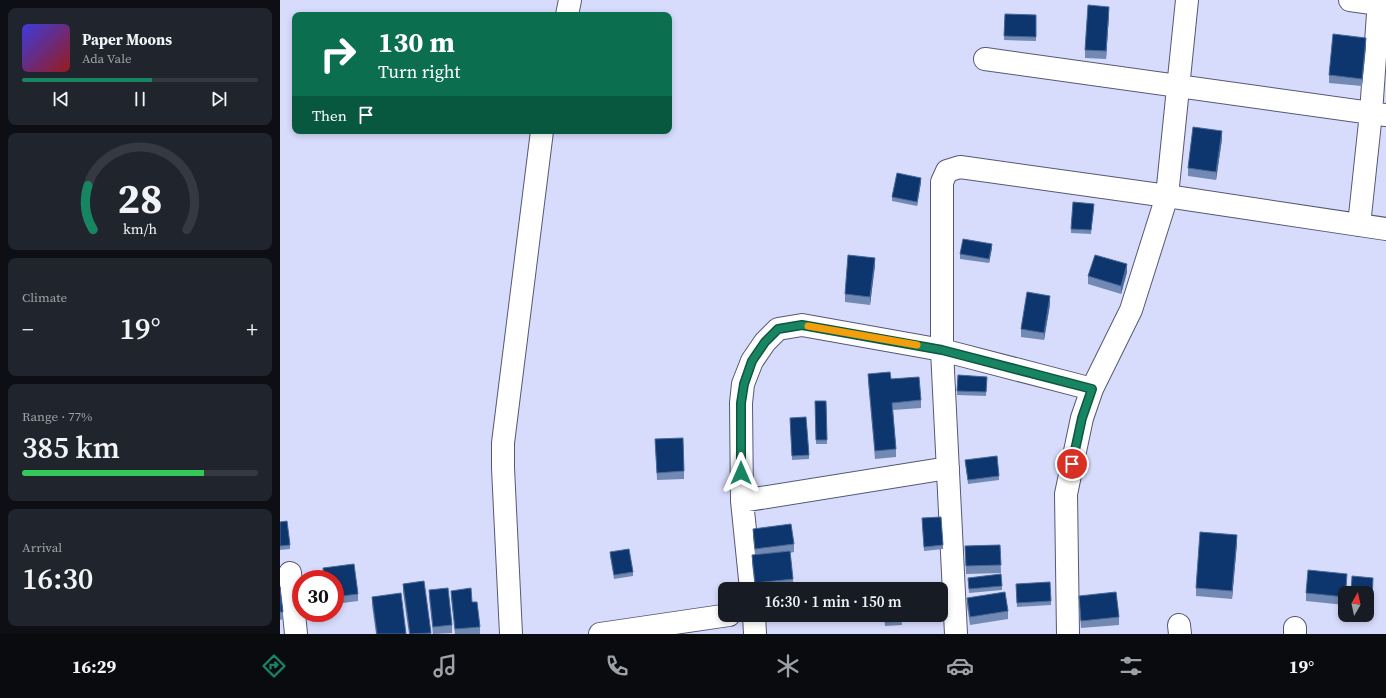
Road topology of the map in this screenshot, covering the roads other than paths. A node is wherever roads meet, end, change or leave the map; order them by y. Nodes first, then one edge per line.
1 (570, 0) edge
2 (1187, 0) edge
3 (1350, 0) edge
4 (1381, 3) edge
5 (568, 12) edge
6 (985, 59) dead end
7 (1178, 85) junction
8 (1378, 114) edge
9 (542, 134) edge
10 (1167, 196) junction
11 (1358, 225) junction
12 (1386, 229) edge
13 (942, 350) junction
14 (1092, 389) junction
15 (948, 468) junction
16 (742, 501) junction
17 (290, 574) dead end
18 (750, 582) edge
19 (718, 617) edge
20 (754, 622) edge
21 (296, 634) edge
22 (511, 634) edge
23 (600, 634) edge
24 (755, 634) edge
25 (956, 634) edge
26 (1068, 634) edge

1 - 5 street
2 - 7 street
3 - 4 street
4 - 8 street
6 - 7 street
7 - 8 street
7 - 10 street
8 - 11 street
9 - 22 street
10 - 11 street
10 - 13 street
10 - 14 street
11 - 12 street
13 - 14 street
13 - 15 street
13 - 16 street
14 - 26 street
15 - 16 street
15 - 25 street
16 - 18 street
17 - 21 street
19 - 23 street
20 - 24 street

